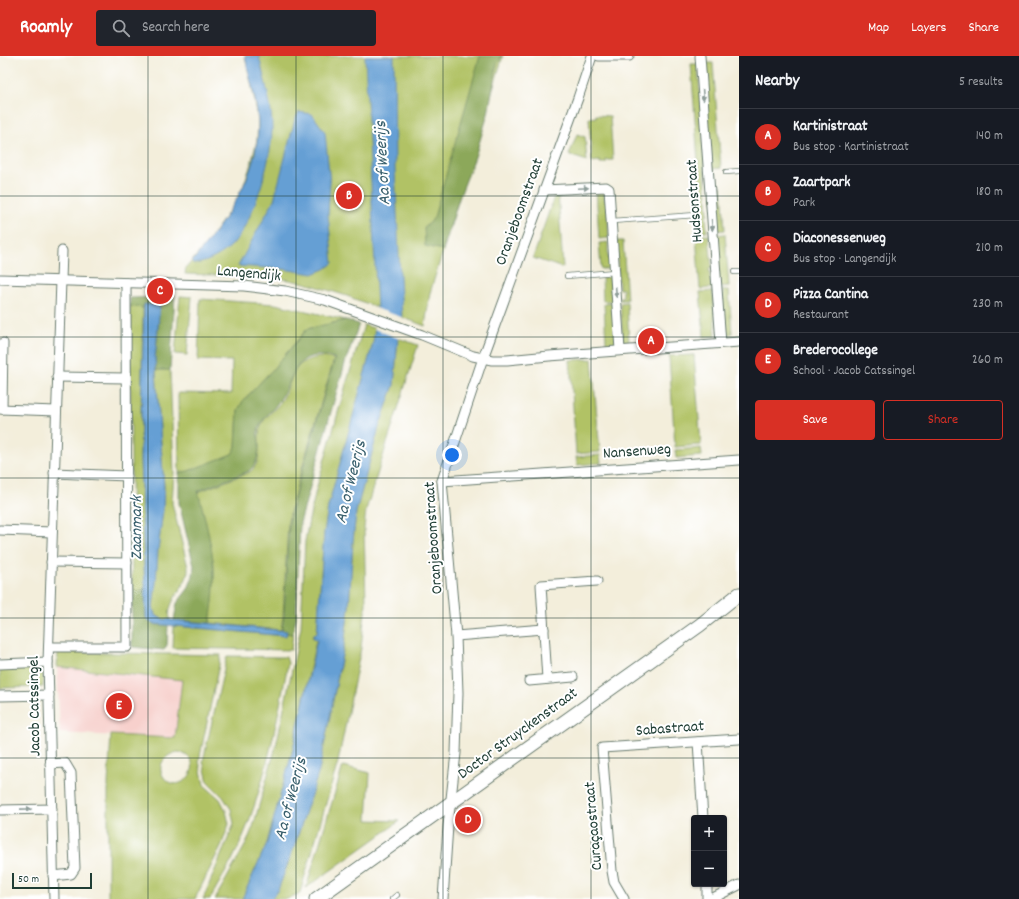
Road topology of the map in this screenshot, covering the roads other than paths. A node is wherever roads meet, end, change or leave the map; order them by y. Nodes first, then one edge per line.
1 (592, 56) edge
2 (599, 56) edge
3 (629, 56) edge
4 (700, 56) edge
5 (739, 171) edge
6 (726, 172) dead end
7 (544, 190) junction
8 (696, 215) dead end
9 (612, 221) junction
10 (62, 251) dead end
11 (615, 272) junction
12 (567, 276) dead end
13 (0, 279) edge
14 (60, 281) junction
15 (126, 283) junction
16 (739, 342) edge
17 (3, 343) dead end
18 (721, 343) junction
19 (620, 350) junction
20 (483, 358) junction
21 (57, 377) junction
22 (126, 378) junction
23 (1, 409) edge
24 (56, 411) junction
25 (739, 460) edge
26 (54, 473) junction
27 (126, 476) junction
28 (442, 481) junction
29 (0, 530) edge
30 (52, 532) junction
31 (51, 562) junction
32 (127, 563) junction
33 (597, 581) dead end
34 (739, 594) edge
35 (544, 629) junction
36 (456, 636) junction
37 (49, 647) junction
38 (48, 662) junction
39 (0, 664) edge
40 (573, 677) dead end
41 (547, 679) junction
42 (528, 680) dead end
43 (49, 695) junction
44 (0, 696) edge
45 (739, 739) edge
46 (698, 742) junction
47 (602, 748) joint
48 (50, 764) junction
49 (451, 803) junction
50 (52, 809) junction
51 (0, 810) edge
52 (703, 815) edge
53 (54, 876) junction
54 (739, 885) edge
55 (707, 887) edge
56 (54, 899) edge
57 (316, 899) edge
58 (443, 899) edge
59 (624, 899) edge
60 (707, 899) edge
61 (711, 899) edge

1 - 7 street, Oranjeboomstraat
2 - 3 street
4 -> 18 street, Hudsonstraat
5 - 6 lane
7 -> 9 street
7 - 20 street, Oranjeboomstraat
8 - 9 lane
9 - 11 street
10 - 14 street, Jacob Catssingel
11 - 12 lane
11 -> 19 street
13 - 14 street, Langendijk
14 - 15 street, Langendijk
14 - 21 street, Jacob Catssingel
15 - 20 street, Langendijk
15 - 22 street, Jacob Catssingel
16 - 18 street, Langendijk
17 - 23 street
18 - 19 street, Langendijk
19 - 20 street, Langendijk
20 - 28 street, Oranjeboomstraat
21 - 22 street
21 - 24 street, Jacob Catssingel
22 - 27 street, Jacob Catssingel
23 - 24 street
24 - 26 street, Jacob Catssingel
25 - 28 street, Nansenweg
26 - 27 street
26 - 30 street, Jacob Catssingel
27 - 32 street, Jacob Catssingel
28 - 36 street, Oranjeboomstraat
29 - 30 street
30 - 31 street, Jacob Catssingel
31 - 32 street
31 - 37 street, Jacob Catssingel
32 - 37 street, Jacob Catssingel
33 - 35 street
34 - 49 street, Doctor Struyckenstraat
35 - 36 street
35 - 41 street
36 - 49 street, Oranjeboomstraat
37 - 38 street, Jacob Catssingel
38 - 39 street
38 - 43 street, Jacob Catssingel
40 - 41 street
41 - 42 street
43 - 44 street
43 - 48 street, Jacob Catssingel
45 - 46 street, Sabastraat
46 - 47 street, Sabastraat
46 - 52 street
47 - 59 street, Curaçaostraat
48 - 50 street, Jacob Catssingel
48 - 53 street, Jacob Catssingel
49 - 57 street, Doctor Struyckenstraat
49 - 58 street, Oranjeboomstraat
51 -> 50 street
50 - 53 street, Jacob Catssingel
53 - 56 street, Jacob Catssingel
54 - 61 street
55 - 60 street

